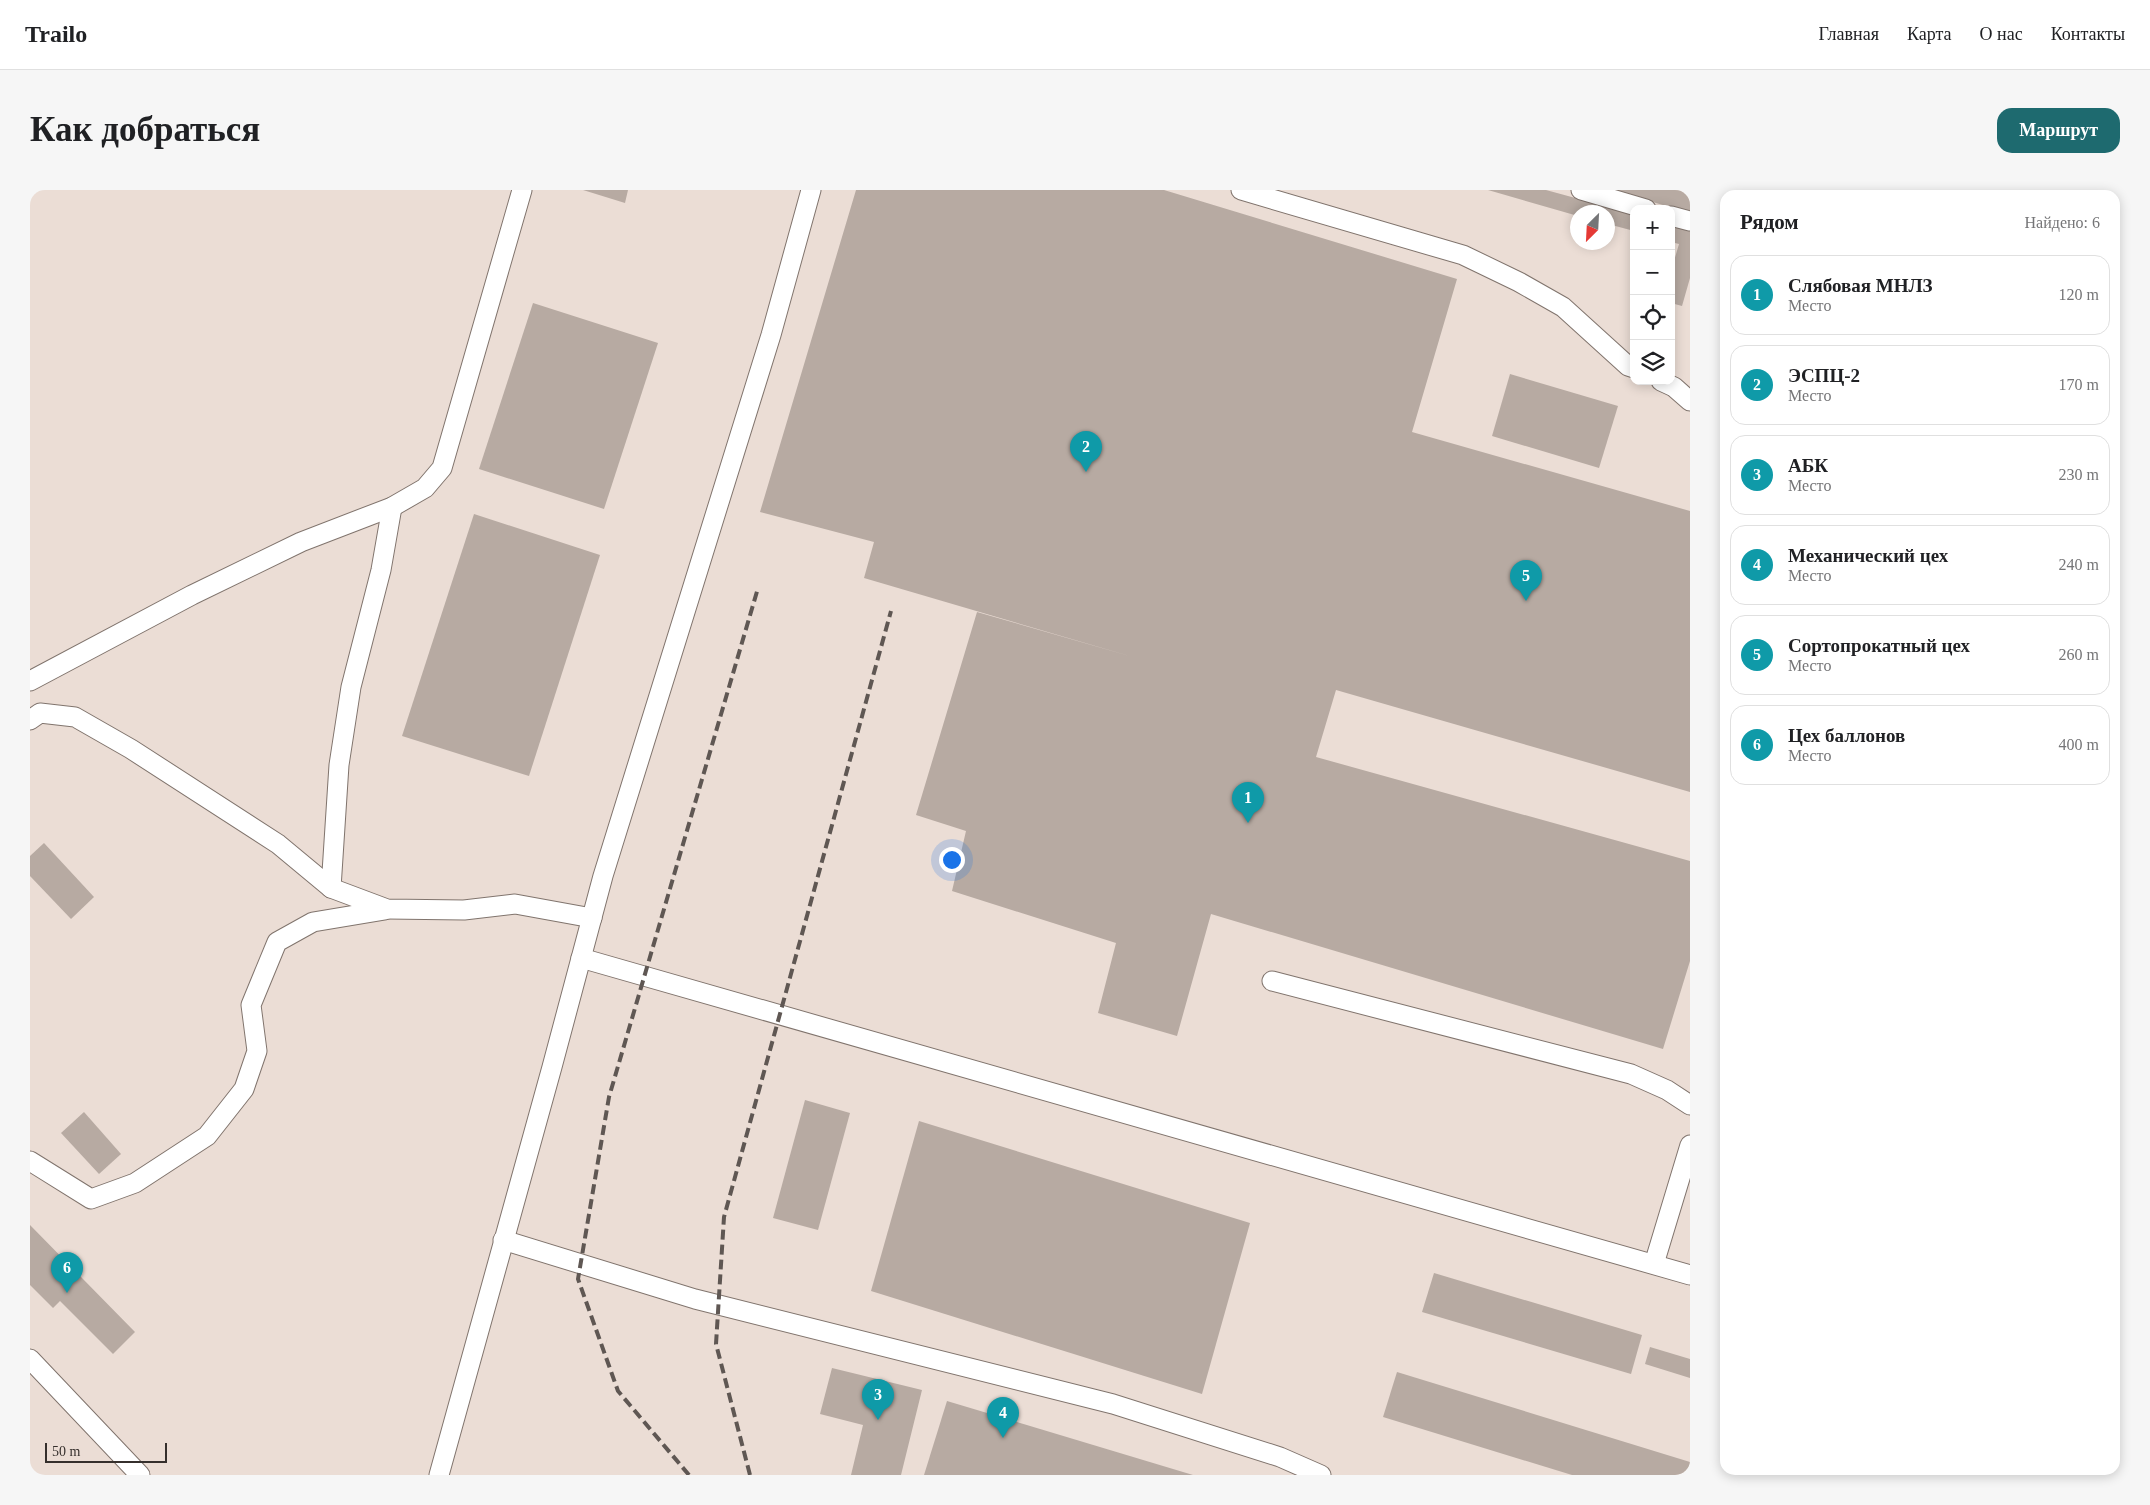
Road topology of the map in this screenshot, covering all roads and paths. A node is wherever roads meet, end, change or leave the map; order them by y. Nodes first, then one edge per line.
1 (522, 190) edge
2 (811, 190) edge
3 (1241, 190) edge
4 (1581, 190) edge
5 (1632, 205) edge
6 (1675, 217) edge
7 (1690, 221) edge
8 (1630, 367) edge
9 (1670, 385) edge
10 (1690, 401) edge
11 (392, 507) junction
12 (30, 681) edge
13 (30, 720) edge
14 (331, 888) junction
15 (387, 910) junction
16 (592, 918) junction
17 (581, 958) junction
18 (1272, 981) dead end
19 (1690, 1104) edge
20 (1690, 1145) edge
21 (30, 1161) edge
22 (503, 1240) junction
23 (1654, 1264) junction
24 (1690, 1275) edge
25 (30, 1359) edge
26 (140, 1475) edge
27 (438, 1475) edge
28 (1321, 1475) edge

1 - 11 lane
2 - 16 lane
3 - 8 lane
4 - 5 lane
6 - 7 lane
9 - 10 lane
11 - 12 lane
11 - 14 lane
13 - 14 lane
14 - 15 lane
15 - 16 lane
15 - 21 lane
16 - 17 lane
17 - 22 lane
17 - 23 lane
18 - 19 lane
20 - 23 lane
22 - 27 lane
22 - 28 lane
23 - 24 lane
25 - 26 lane

